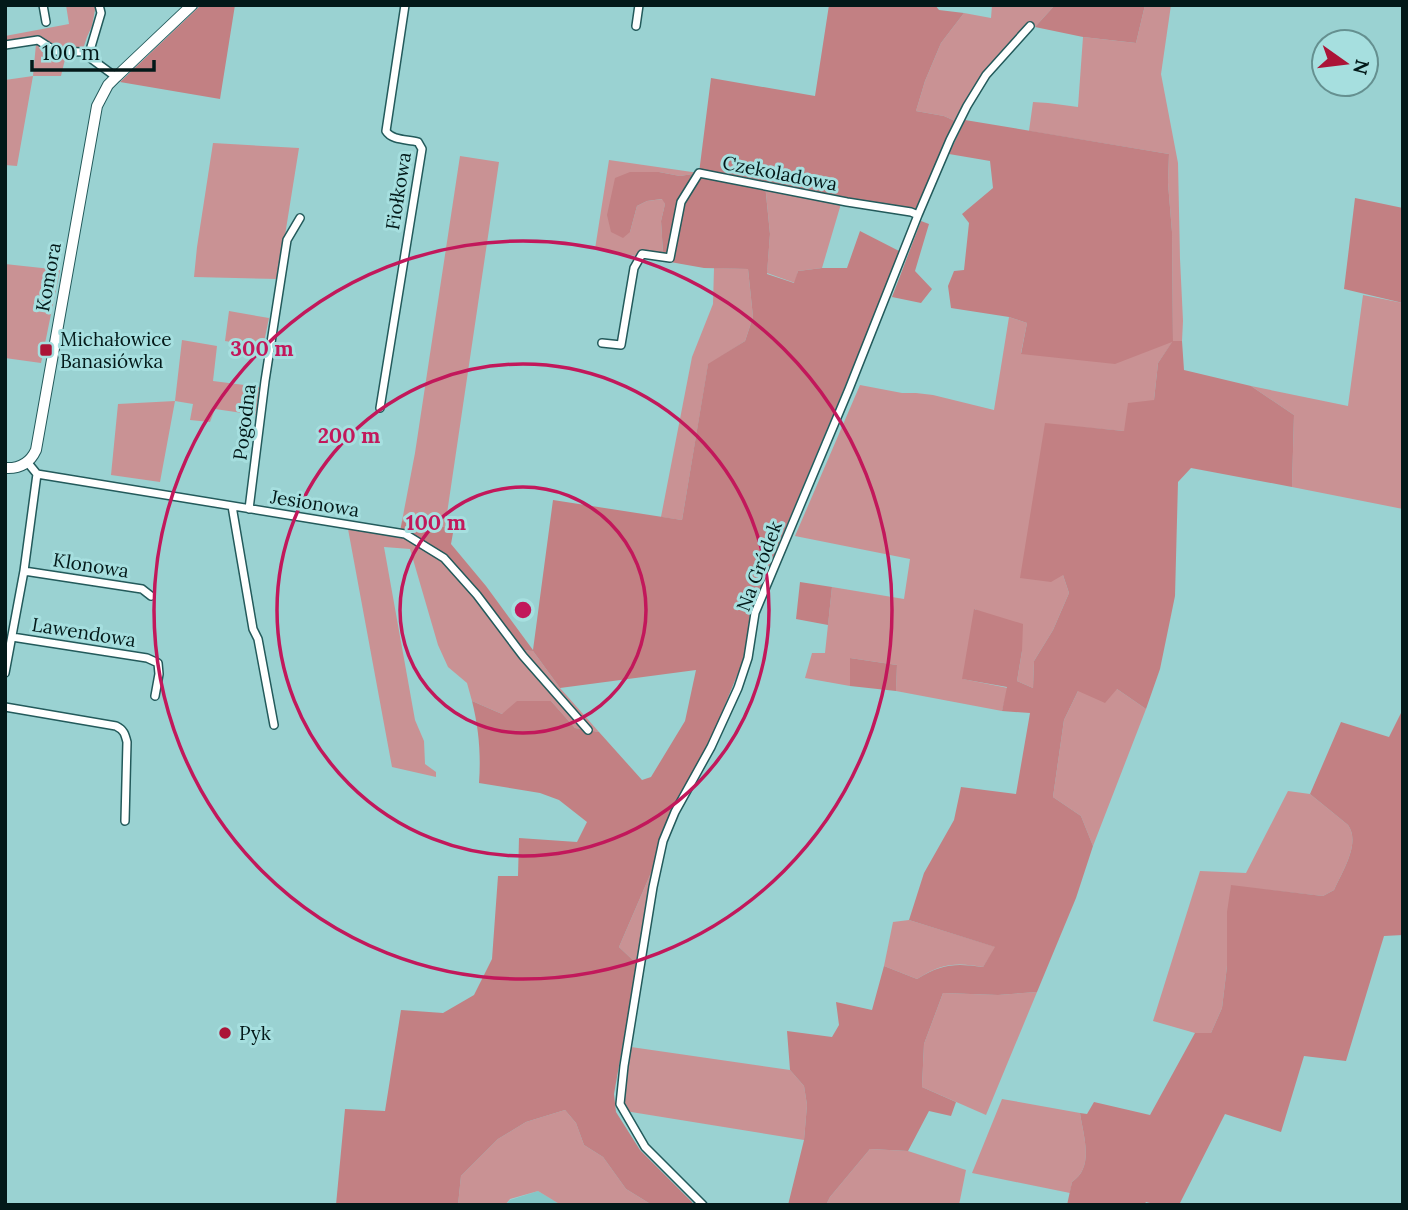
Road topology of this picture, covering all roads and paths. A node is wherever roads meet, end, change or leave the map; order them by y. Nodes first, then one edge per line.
1 (43, 5) edge
2 (99, 5) edge
3 (192, 5) edge
4 (405, 5) edge
5 (639, 5) edge
6 (46, 22) dead end
7 (636, 26) dead end
8 (1030, 26) dead end
9 (5, 45) edge
10 (88, 57) junction
11 (116, 77) junction
12 (918, 215) junction
13 (300, 218) dead end
14 (602, 343) dead end
15 (380, 408) dead end
16 (28, 463) junction
17 (5, 468) edge
18 (37, 474) junction
19 (232, 506) junction
20 (249, 509) junction
21 (24, 571) junction
22 (151, 596) dead end
23 (12, 637) junction
24 (5, 673) edge
25 (155, 696) dead end
26 (5, 707) edge
27 (274, 724) dead end
28 (588, 730) dead end
29 (125, 821) dead end
30 (703, 1205) edge

1 - 6 street
2 - 10 street
3 - 11 street, Komora
4 - 15 street, Fiołkowa
5 - 7 street
8 - 12 street, Na Gródek
9 - 10 street
10 - 11 street
11 - 16 street, Komora
12 - 14 street, Czekoladowa
12 - 30 street, Na Gródek
13 - 20 street, Pogodna
16 - 17 street
16 - 18 street
18 - 19 street, Jesionowa
18 - 21 street
19 - 20 street, Jesionowa
19 - 27 street
20 - 28 street, Jesionowa
21 - 22 street, Klonowa
21 - 23 street
23 - 24 street
23 - 25 street, Lawendowa
26 - 29 street

